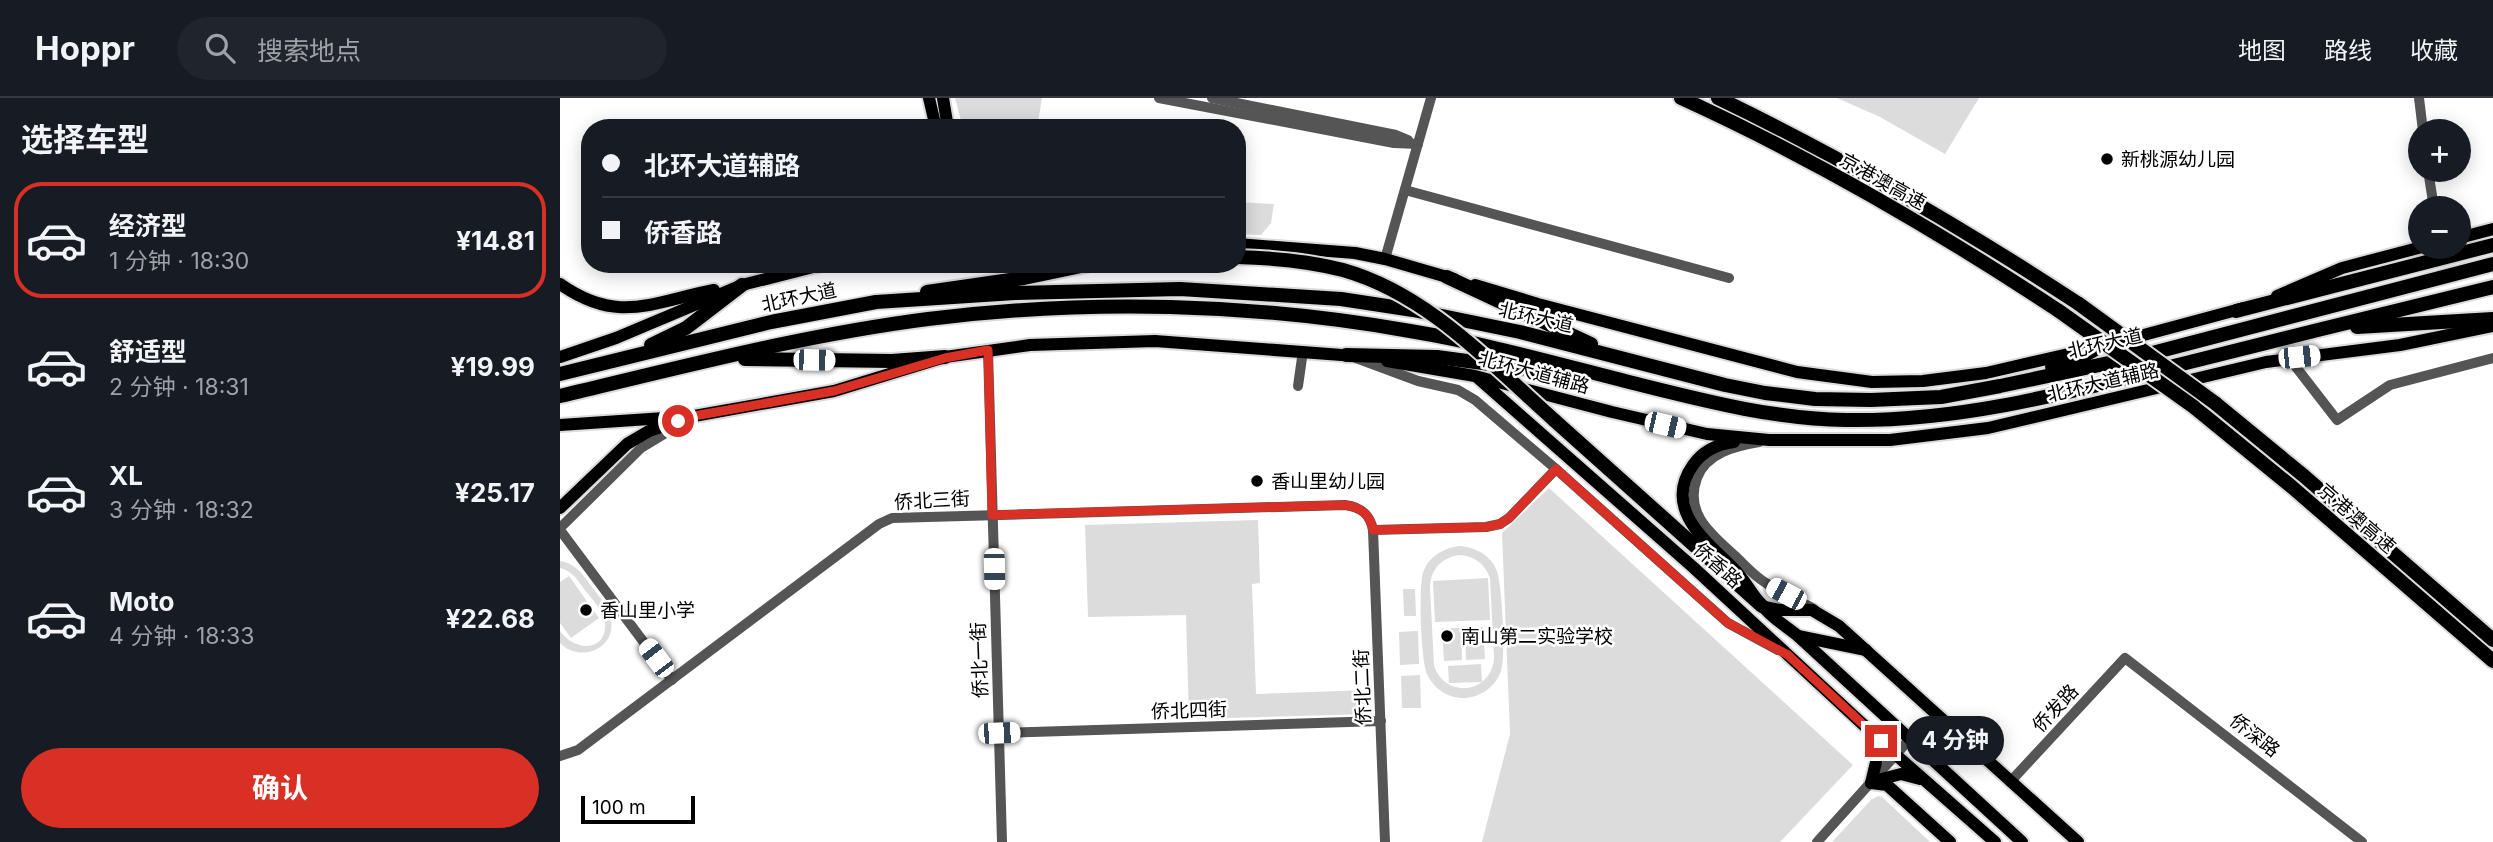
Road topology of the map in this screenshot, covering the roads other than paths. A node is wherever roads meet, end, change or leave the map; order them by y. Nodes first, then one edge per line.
1 (929, 98) edge
2 (943, 98) edge
3 (1159, 98) edge
4 (1213, 98) edge
5 (1431, 98) edge
6 (1681, 98) edge
7 (1718, 98) edge
8 (2419, 98) edge
9 (934, 119) edge
10 (946, 119) edge
11 (2422, 119) edge
12 (1418, 144) junction
13 (1405, 190) junction
14 (2493, 229) edge
15 (2471, 235) edge
16 (1246, 245) edge
17 (2493, 245) edge
18 (2408, 251) edge
19 (1246, 258) edge
20 (1385, 259) junction
21 (2493, 264) edge
22 (789, 273) edge
23 (1048, 273) edge
24 (1447, 277) junction
25 (1729, 278) dead end
26 (560, 284) edge
27 (742, 285) junction
28 (2493, 286) edge
29 (876, 302) junction
30 (2236, 311) junction
31 (2493, 319) edge
32 (2493, 326) edge
33 (2307, 332) junction
34 (2099, 347) junction
35 (988, 350) junction
36 (1303, 352) junction
37 (1346, 355) junction
38 (1618, 356) junction
39 (560, 357) edge
40 (945, 358) junction
41 (2289, 358) junction
42 (2493, 358) edge
43 (702, 362) junction
44 (590, 367) junction
45 (560, 374) edge
46 (1475, 376) junction
47 (1621, 380) junction
48 (1298, 386) dead end
49 (2000, 386) junction
50 (560, 396) edge
51 (694, 416) junction
52 (560, 425) edge
53 (1769, 439) junction
54 (1556, 469) junction
55 (560, 508) edge
56 (992, 515) junction
57 (560, 529) edge
58 (1373, 530) junction
59 (1762, 606) junction
60 (1817, 611) junction
61 (1798, 636) junction
62 (2493, 640) edge
63 (1867, 650) junction
64 (1788, 655) junction
65 (2125, 658) joint
66 (2493, 661) edge
67 (672, 680) junction
68 (1381, 721) junction
69 (1863, 724) junction
70 (999, 733) junction
71 (1909, 740) junction
72 (1896, 755) junction
73 (560, 756) edge
74 (1927, 782) junction
75 (2010, 782) junction
76 (1871, 783) junction
77 (1971, 796) junction
78 (1958, 810) junction
79 (2067, 837) edge
80 (1002, 842) edge
81 (1385, 842) edge
82 (1817, 842) edge
83 (1950, 842) edge
84 (1995, 842) edge
85 (2022, 842) edge
86 (2078, 842) edge
87 (2362, 842) edge

1 - 9 main road
2 - 10 main road
3 - 12 street
4 - 12 street
5 - 12 street
6 - 66 highway, 京港澳高速, bridge
7 - 62 highway, 京港澳高速, bridge
8 - 11 street
12 - 13 street
13 - 20 street
13 - 25 street
14 - 15 main road
16 - 20 main road, 北环大道辅路
17 - 30 highway
18 - 30 main road, 北环大道辅路
19 - 59 highway, bridge
20 - 24 main road, 北环大道辅路
21 - 49 highway, 北环大道
22 - 27 main road
23 - 29 highway
24 - 34 main road, 北环大道辅路
24 - 38 highway
26 - 27 main road
27 - 39 main road
27 - 44 highway
28 - 33 highway, 北环大道
29 - 38 highway, 北环大道
29 - 44 highway, 北环大道
30 - 34 main road, 北环大道辅路
31 - 33 highway
32 - 41 main road, 北环大道辅路
33 - 47 highway, 北环大道
34 - 49 highway
35 - 36 main road, 北环大道辅路
35 - 40 main road, 北环大道辅路
35 - 56 street, 侨北一街
36 - 37 main road, 北环大道辅路
36 - 48 street
37 - 46 main road, 北环大道辅路
37 - 47 highway
37 - 54 street
38 - 49 highway, 北环大道
40 - 43 highway
40 - 51 main road, 北环大道辅路
41 - 42 street
41 - 53 main road, 北环大道辅路
43 - 47 highway, 北环大道
43 - 50 highway, 北环大道
44 - 45 highway, 北环大道
46 - 53 main road, 北环大道辅路
46 - 64 main road, 侨香路
51 - 52 main road, 北环大道辅路
51 - 55 main road
51 - 57 street
53 - 59 main road
53 - 60 street
54 - 58 street
54 - 64 street
56 - 58 street, 侨北三街
56 - 67 street, 侨北三街
56 - 70 street, 侨北一街
57 - 67 street
58 - 68 street, 侨北二街
59 - 60 main road
59 - 61 main road
60 - 63 main road
61 - 63 main road
61 - 71 main road
63 - 75 main road
64 - 69 main road, 侨香路
65 - 75 street, 侨发路
65 - 87 street, 侨深路
67 - 73 street, 侨北三街
68 - 70 street, 侨北四街
68 - 81 street, 侨北二街
69 - 72 main road, 侨香路
69 - 76 main road
70 - 80 street, 侨北一街
71 - 72 street
71 - 77 main road
72 - 74 main road, 侨香路
72 - 76 street
74 - 76 main road
74 - 78 main road, 侨香路
75 - 79 main road
76 - 82 street
76 - 83 main road
77 - 78 main road
77 - 85 main road
78 - 84 main road, 侨香路
79 - 86 main road

